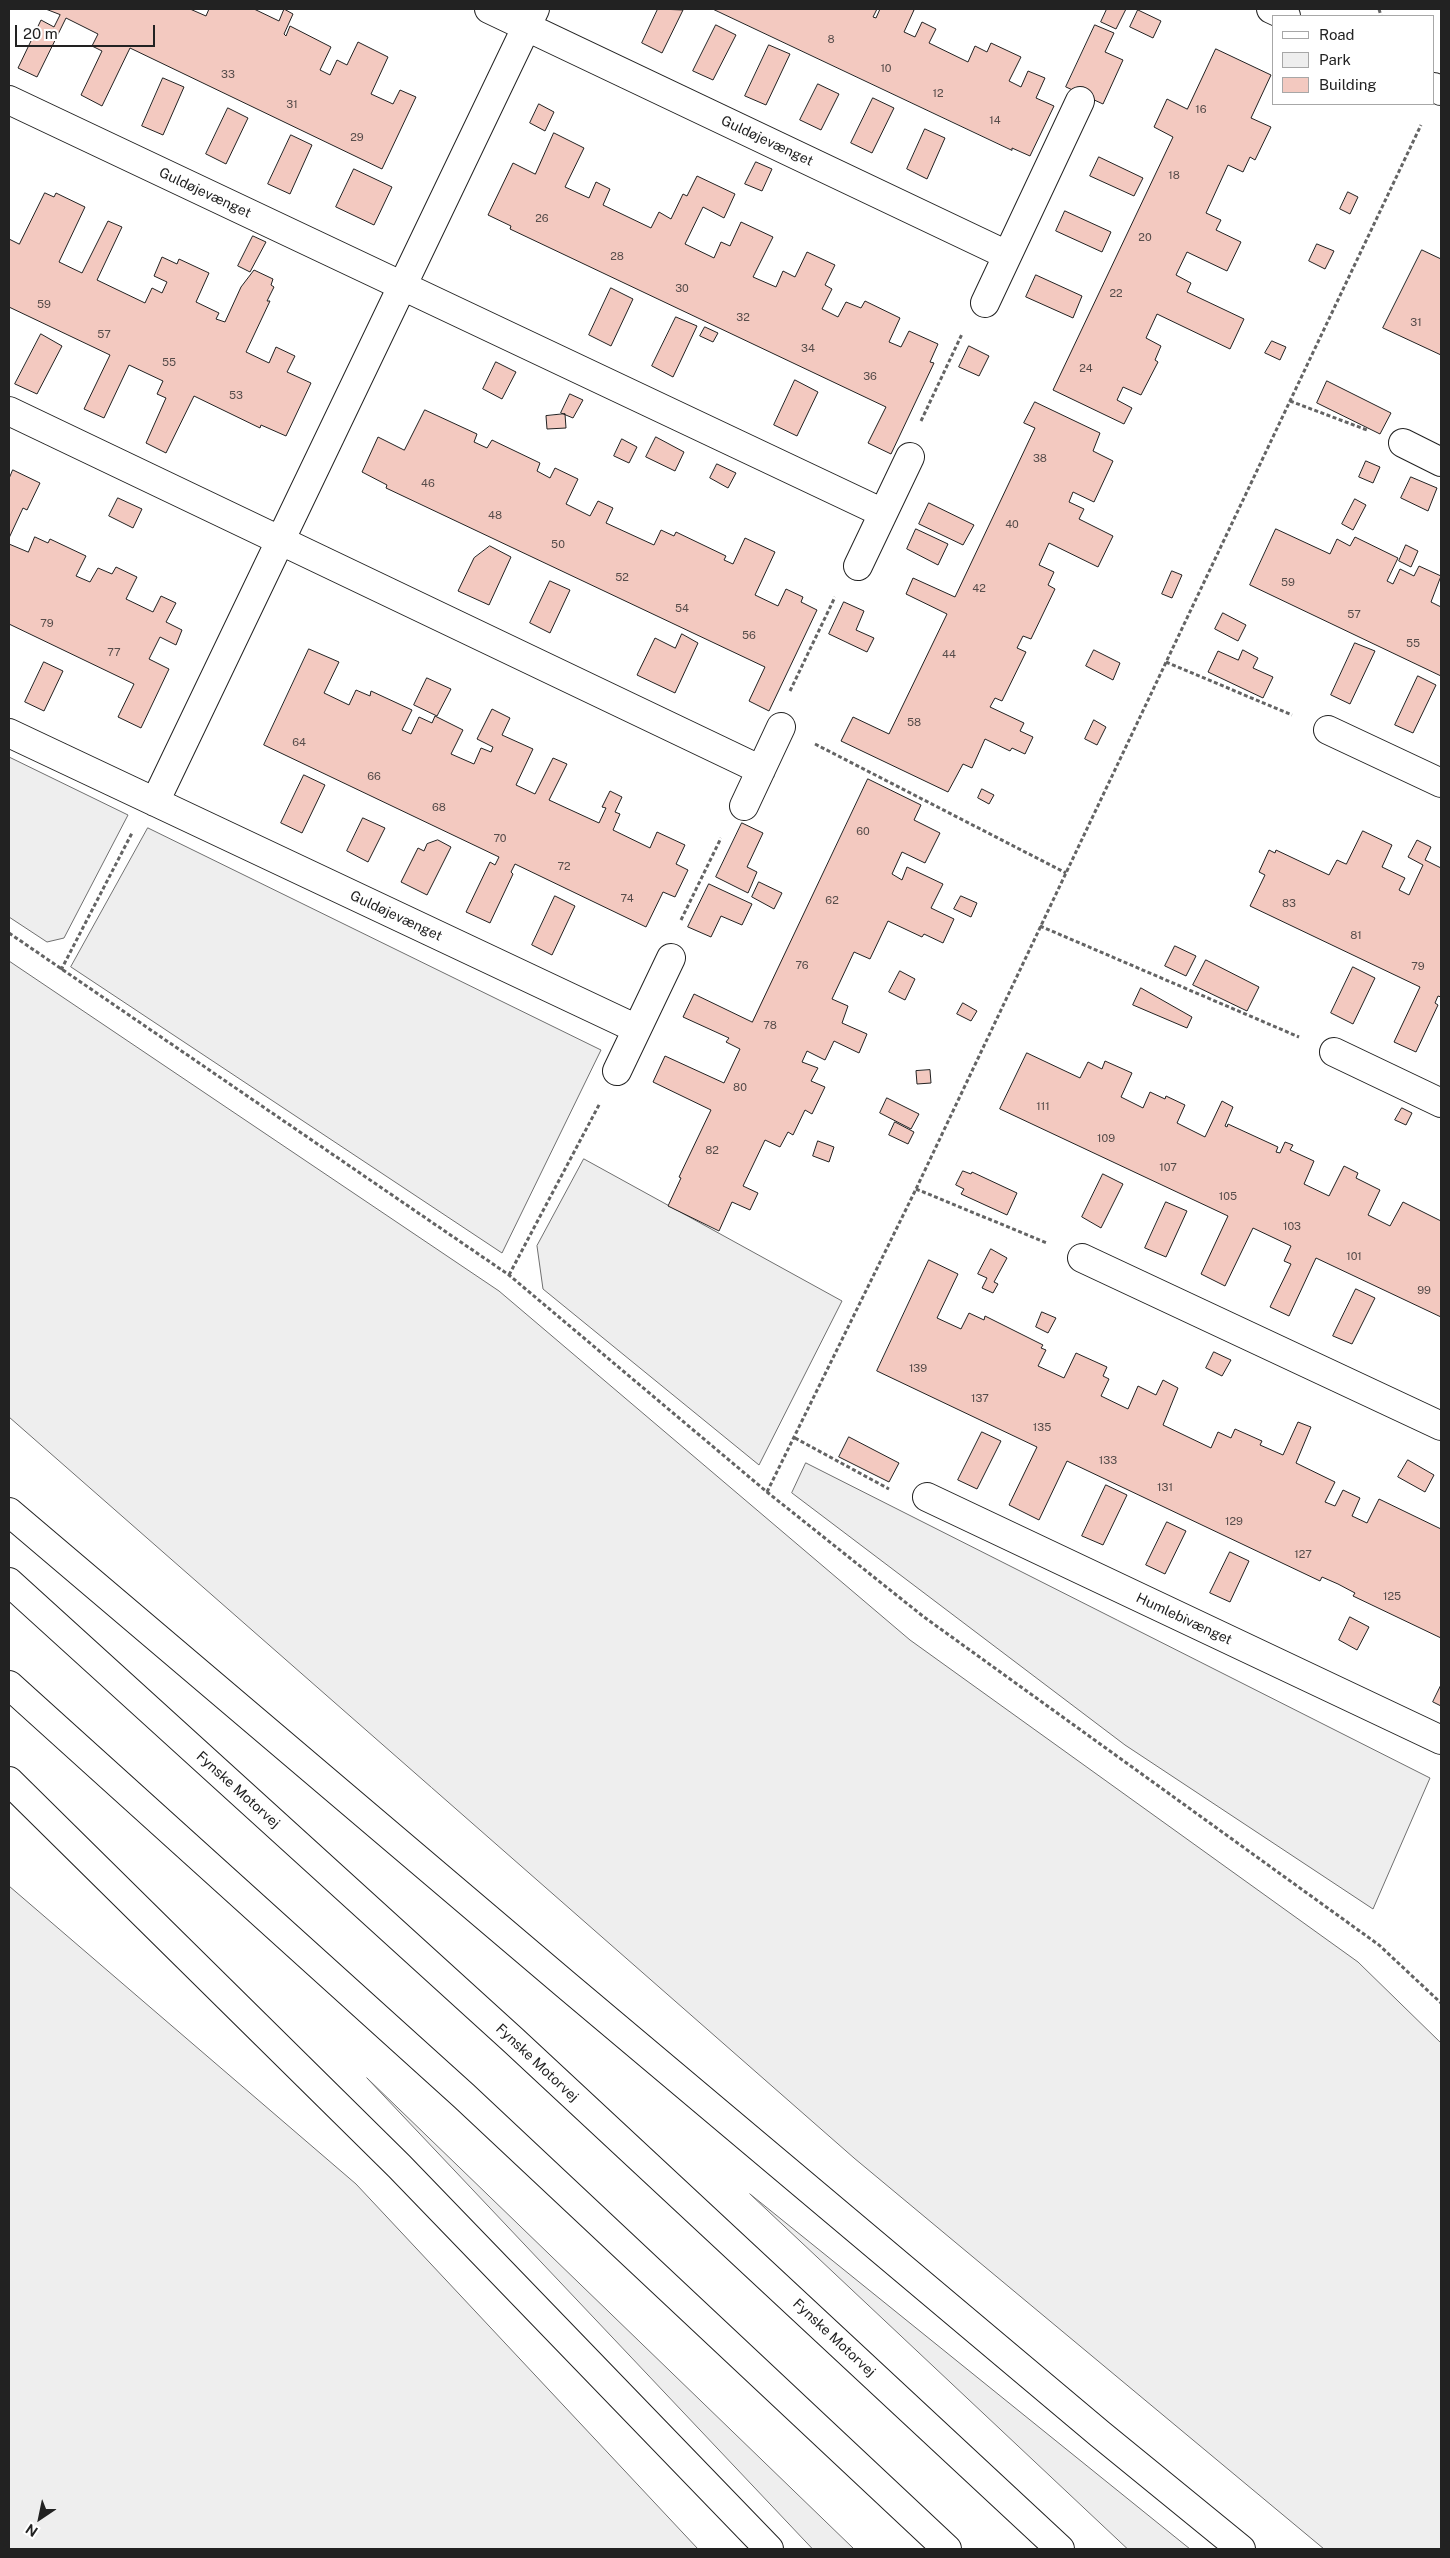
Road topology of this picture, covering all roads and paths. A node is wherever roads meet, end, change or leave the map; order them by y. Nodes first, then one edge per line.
1 (489, 9) edge
2 (1271, 9) edge
3 (1284, 15) edge
4 (530, 18) edge
5 (9, 100) edge
6 (1080, 101) dead end
7 (1423, 122) dead end
8 (1007, 255) junction
9 (402, 286) junction
10 (985, 303) joint
11 (1290, 401) junction
12 (9, 411) edge
13 (1402, 443) joint
14 (910, 457) joint
15 (1441, 462) edge
16 (883, 513) junction
17 (280, 541) junction
18 (858, 566) joint
19 (1166, 662) junction
20 (781, 727) junction
21 (1328, 730) joint
22 (9, 733) edge
23 (760, 770) junction
24 (1441, 783) edge
25 (152, 801) junction
26 (744, 806) joint
27 (1066, 873) junction
28 (1040, 926) junction
29 (9, 933) edge
30 (671, 958) joint
31 (61, 970) junction
32 (637, 1029) junction
33 (1334, 1052) joint
34 (617, 1071) joint
35 (1441, 1103) edge
36 (916, 1189) junction
37 (1082, 1258) joint
38 (509, 1275) junction
39 (1441, 1426) edge
40 (795, 1438) junction
41 (767, 1492) junction
42 (927, 1497) joint
43 (9, 1512) edge
44 (9, 1582) edge
45 (9, 1685) edge
46 (1441, 1740) edge
47 (9, 1781) edge
48 (1441, 2002) edge
49 (769, 2549) edge
50 (947, 2549) edge
51 (1060, 2549) edge
52 (1241, 2549) edge

1 - 4 main road, Guldøjevænget
2 - 3 main road
4 - 8 main road, Guldøjevænget
4 - 9 main road
5 - 9 main road, Guldøjevænget
6 - 8 main road
7 - 11 path
8 - 10 main road
9 - 16 main road, Guldøjevænget
9 - 17 main road
10 - 14 path
11 - 13 path
11 - 19 path
12 - 17 main road
13 - 15 main road
14 - 16 main road
16 - 18 main road
17 - 23 main road
17 - 25 main road
18 - 20 path
19 - 21 path
19 - 27 path
20 - 23 main road
20 - 27 path
21 - 24 main road
22 - 25 main road, Guldøjevænget
23 - 26 main road
25 - 31 path
25 - 32 main road, Guldøjevænget
26 - 30 path
27 - 28 path
28 - 33 path
28 - 36 path
29 - 31 path
30 - 32 main road
31 - 38 path
32 - 34 main road
33 - 35 main road
34 - 38 path
36 - 37 path
36 - 40 path
37 - 39 main road
38 - 41 path
40 - 41 path
40 - 42 path
41 - 48 path
42 - 46 main road, Humlebivænget
43 - 52 main road
44 - 51 main road, Fynske Motorvej
45 - 50 main road
47 - 49 main road

